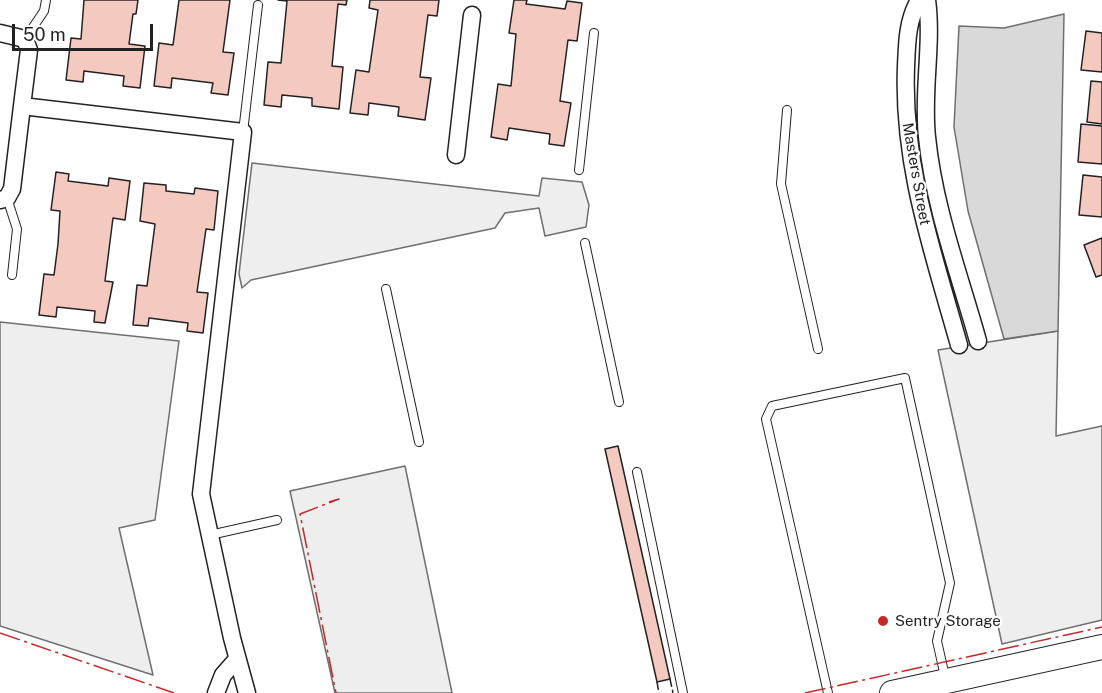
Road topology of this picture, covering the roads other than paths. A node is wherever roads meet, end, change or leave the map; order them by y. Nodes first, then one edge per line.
1 (46, 0) edge
2 (919, 0) edge
3 (927, 0) edge
4 (258, 5) dead end
5 (472, 15) dead end
6 (0, 33) edge
7 (594, 33) dead end
8 (26, 39) junction
9 (22, 106) junction
10 (787, 110) dead end
11 (243, 132) junction
12 (927, 137) junction
13 (908, 141) junction
14 (456, 155) dead end
15 (931, 166) junction
16 (579, 170) dead end
17 (912, 170) junction
18 (4, 199) edge
19 (585, 243) dead end
20 (12, 275) dead end
21 (386, 289) dead end
22 (978, 341) dead end
23 (959, 345) dead end
24 (818, 349) dead end
25 (620, 402) dead end
26 (419, 442) dead end
27 (637, 472) dead end
28 (277, 520) dead end
29 (210, 535) junction
30 (1102, 647) edge
31 (237, 659) junction
32 (946, 681) junction
33 (216, 693) edge
34 (247, 693) edge
35 (683, 693) edge
36 (828, 693) edge
37 (892, 693) edge

1 - 8 lane
2 - 13 street, Masters Street
3 - 12 street, Masters Street
4 - 11 lane
5 - 14 street
6 - 8 street
7 - 16 lane
8 - 9 street
9 - 11 street
9 - 18 street
10 - 24 lane
11 - 29 street
12 - 13 street
12 - 15 street, Masters Street
13 - 17 street, Masters Street
15 - 17 street
15 - 22 street, Masters Street
17 - 23 street, Masters Street
18 - 20 lane
19 - 25 lane
21 - 26 lane
27 - 35 lane
28 - 29 lane
29 - 31 street
30 - 32 street
31 - 33 street
31 - 34 street
32 - 36 lane
32 - 37 street

